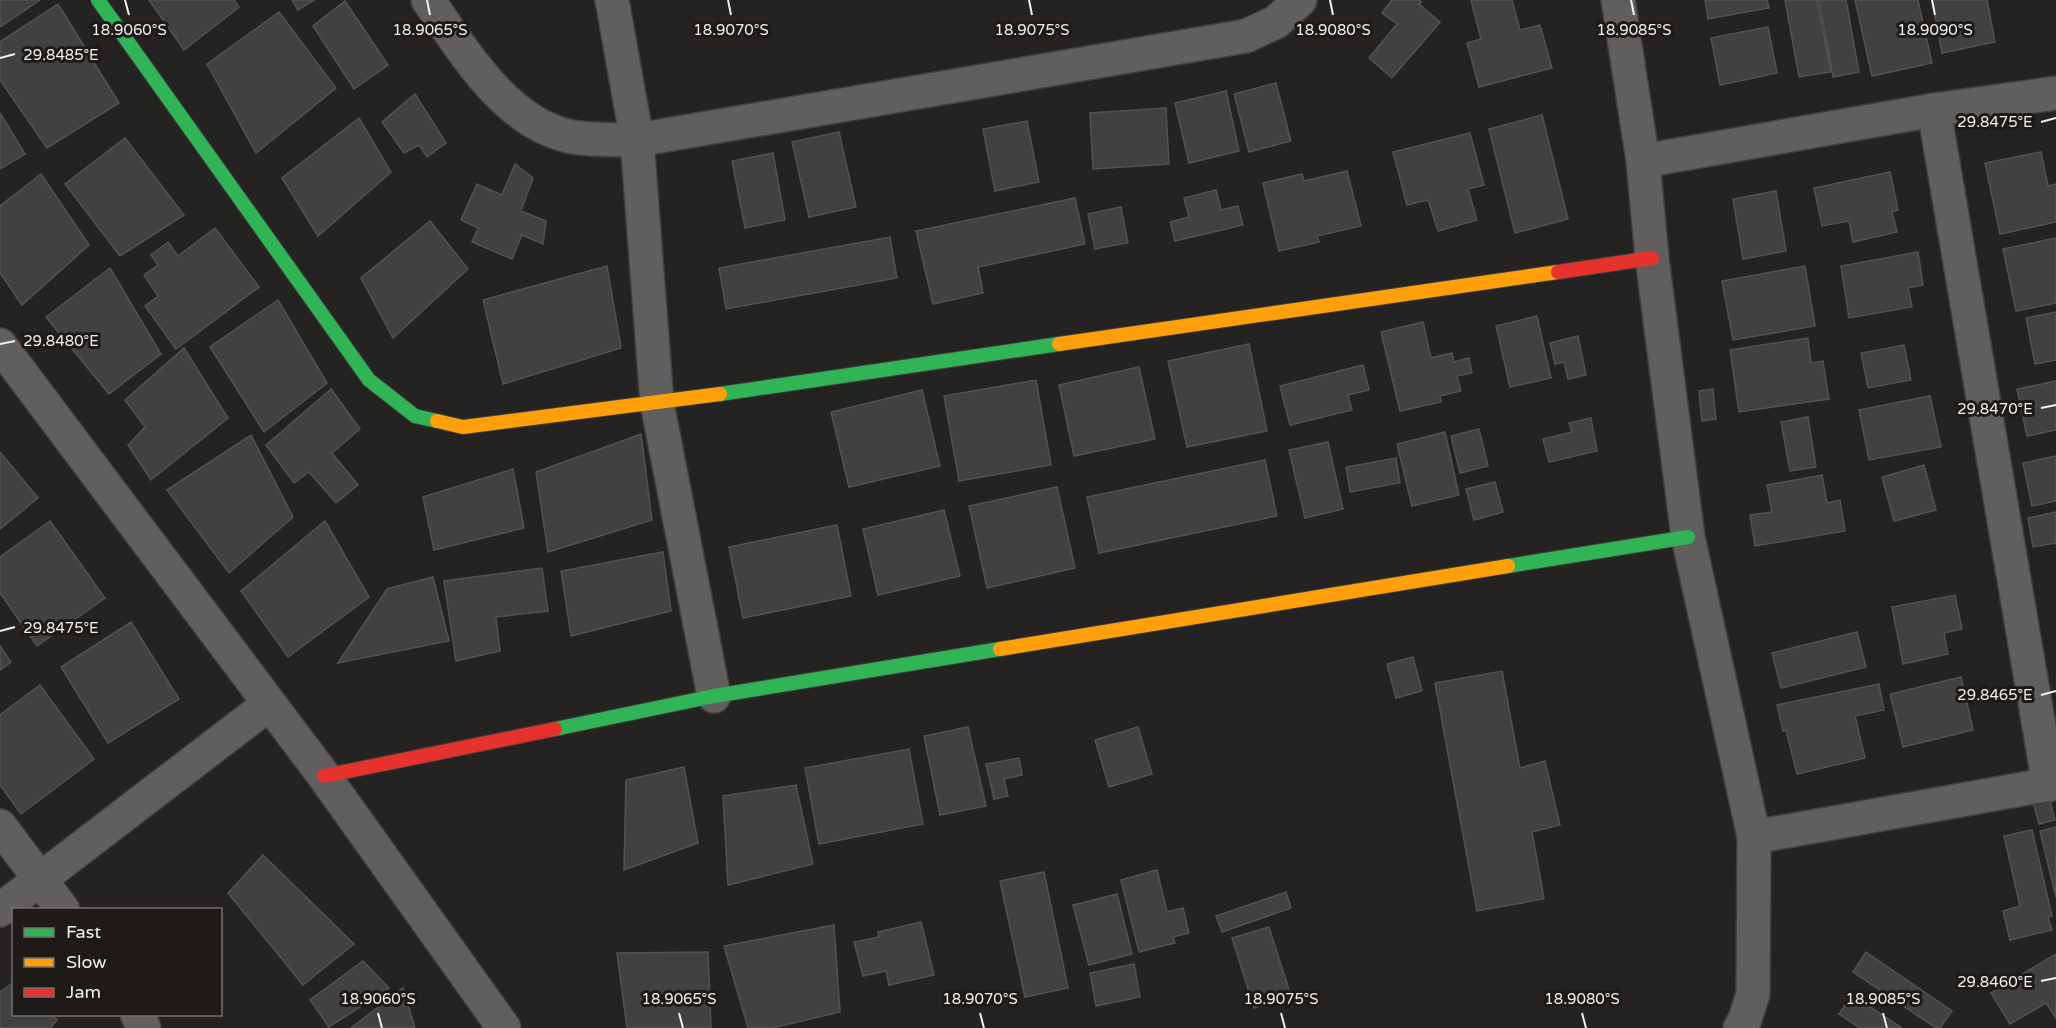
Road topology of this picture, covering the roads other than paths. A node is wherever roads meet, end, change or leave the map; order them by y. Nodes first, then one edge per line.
1 (98, 0) edge
2 (428, 0) edge
3 (612, 0) edge
4 (1300, 0) edge
5 (1618, 0) edge
6 (2056, 93) edge
7 (1934, 110) junction
8 (637, 140) junction
9 (1643, 161) junction
10 (1652, 258) junction
11 (0, 345) edge
12 (657, 404) junction
13 (1689, 537) junction
14 (714, 696) junction
15 (269, 704) junction
16 (324, 776) junction
17 (2053, 784) edge
18 (0, 826) edge
19 (1754, 837) junction
20 (40, 879) junction
21 (62, 908) edge
22 (0, 910) edge
23 (504, 1028) edge
24 (1740, 1028) edge

1 - 12 street
2 - 8 street
3 - 8 street
4 - 8 street
5 - 9 street
6 - 7 street
7 - 9 street
7 - 17 street
8 - 12 street
9 - 10 street
10 - 12 street
10 - 13 street
11 - 15 street
12 - 14 street
13 - 14 street
13 - 19 street
14 - 16 street
15 - 16 street
15 - 20 street
16 - 23 street
17 - 19 street
18 - 20 street
19 - 24 street
20 - 21 street
20 - 22 street

